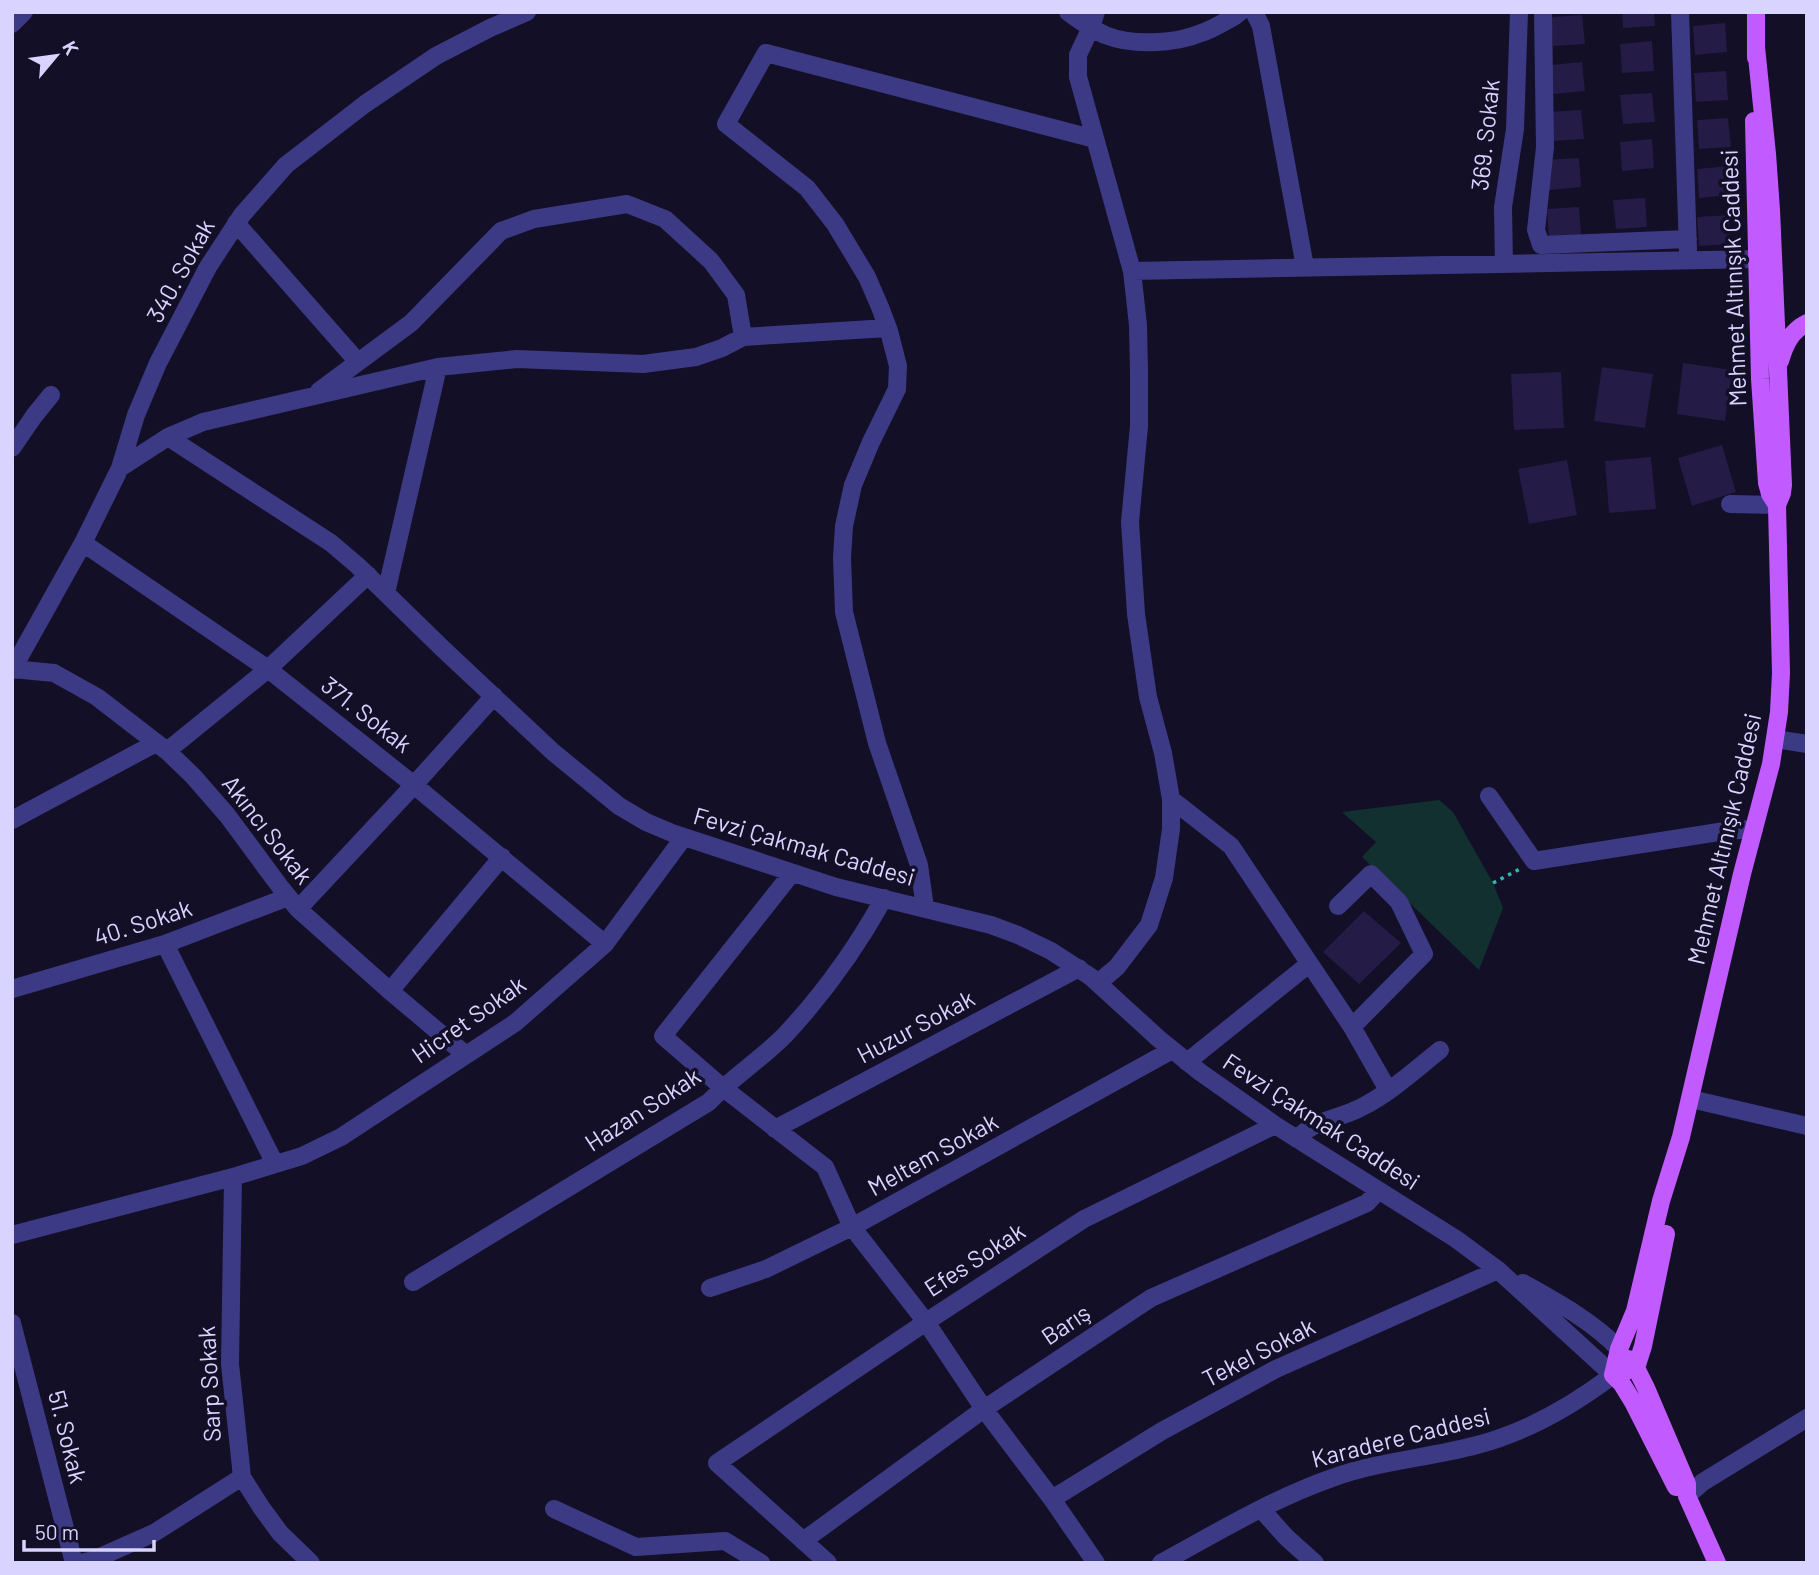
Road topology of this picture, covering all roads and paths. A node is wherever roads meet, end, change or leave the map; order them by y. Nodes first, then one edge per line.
1 (24, 12) edge
2 (527, 12) edge
3 (1068, 12) edge
4 (1240, 12) edge
5 (1254, 12) edge
6 (1518, 12) edge
7 (1543, 12) edge
8 (1681, 12) edge
9 (1756, 12) edge
10 (1094, 20) edge
11 (12, 24) edge
12 (1756, 47) junction
13 (1096, 139) junction
14 (236, 223) junction
15 (1688, 239) junction
16 (1758, 259) junction
17 (1689, 260) junction
18 (1504, 264) junction
19 (1305, 267) junction
20 (1132, 271) junction
21 (1807, 315) edge
22 (1767, 316) junction
23 (1807, 323) edge
24 (888, 328) junction
25 (743, 337) junction
26 (358, 362) junction
27 (438, 367) junction
28 (51, 395) dead end
29 (312, 397) junction
30 (1780, 406) junction
31 (168, 437) junction
32 (12, 448) edge
33 (120, 468) junction
34 (1730, 504) dead end
35 (1777, 505) junction
36 (83, 543) junction
37 (368, 575) junction
38 (386, 593) junction
39 (268, 669) junction
40 (12, 670) edge
41 (494, 696) junction
42 (1776, 739) junction
43 (1807, 744) edge
44 (162, 747) junction
45 (414, 785) junction
46 (1489, 796) dead end
47 (1171, 799) junction
48 (12, 820) edge
49 (1754, 829) junction
50 (684, 837) junction
51 (502, 857) junction
52 (1534, 861) junction
53 (792, 873) junction
54 (1493, 883) dead end
55 (884, 898) junction
56 (293, 903) junction
57 (1338, 906) dead end
58 (925, 908) junction
59 (165, 944) junction
60 (605, 944) junction
61 (1310, 964) junction
62 (1079, 968) junction
63 (1098, 984) junction
64 (12, 989) edge
65 (390, 991) junction
66 (1352, 1027) junction
67 (1172, 1050) junction
68 (1440, 1050) dead end
69 (466, 1055) junction
70 (1187, 1062) junction
71 (723, 1087) junction
72 (1388, 1090) junction
73 (1691, 1099) junction
74 (1275, 1125) junction
75 (1807, 1126) edge
76 (775, 1129) junction
77 (1681, 1137) junction
78 (1297, 1139) junction
79 (275, 1164) junction
80 (233, 1177) junction
81 (1378, 1191) junction
82 (852, 1227) junction
83 (12, 1235) edge
84 (1498, 1270) junction
85 (413, 1282) dead end
86 (710, 1288) dead end
87 (926, 1322) junction
88 (12, 1323) edge
89 (1619, 1349) junction
90 (1636, 1368) junction
91 (1613, 1375) junction
92 (984, 1409) junction
93 (1807, 1418) edge
94 (242, 1477) junction
95 (1687, 1496) junction
96 (1052, 1499) junction
97 (554, 1509) dead end
98 (1261, 1509) junction
99 (803, 1541) junction
100 (1714, 1561) edge
101 (74, 1563) edge
102 (81, 1563) edge
103 (311, 1563) edge
104 (761, 1563) edge
105 (828, 1563) edge
106 (1096, 1563) edge
107 (1161, 1563) edge
108 (1315, 1563) edge

1 - 11 street
2 - 14 street, 340. Sokak
3 - 10 street
4 - 10 street
5 - 19 street
6 - 18 street, 369. Sokak
7 - 15 street
8 - 15 street
9 - 12 main road, Mehmet Altınışık Caddesi
10 - 13 street
12 - 16 main road, Mehmet Altınışık Caddesi
12 - 22 main road, Mehmet Altınışık Caddesi
13 - 20 street
13 - 24 street
14 - 26 street
14 - 33 street, 340. Sokak
15 - 17 street
16 - 17 street
16 - 22 main road, Mehmet Altınışık Caddesi
17 - 18 street
18 - 19 street
19 - 20 street
20 - 47 street
21 - 22 main road
22 - 30 main road, Mehmet Altınışık Caddesi
22 - 35 main road, Mehmet Altınışık Caddesi
23 - 30 main road
24 - 25 street
24 - 58 street
25 - 26 street
25 - 27 street
26 - 29 street
27 - 29 street
27 - 38 street
28 - 32 street
29 - 31 street
30 - 35 main road, Mehmet Altınışık Caddesi
31 - 33 street
31 - 37 street, Fevzi Çakmak Caddesi
33 - 36 street, 340. Sokak
34 - 35 street
35 - 42 main road, Mehmet Altınışık Caddesi
36 - 39 street, 371. Sokak
36 - 40 street, 340. Sokak
37 - 38 street, Fevzi Çakmak Caddesi
37 - 39 street
38 - 41 street, Fevzi Çakmak Caddesi
39 - 44 street
39 - 45 street, 371. Sokak
40 - 44 street, Akıncı Sokak
41 - 45 street
41 - 50 street, Fevzi Çakmak Caddesi
42 - 43 street
42 - 49 main road, Mehmet Altınışık Caddesi
44 - 48 street
44 - 56 street, Akıncı Sokak
45 - 51 street, 371. Sokak
45 - 56 street
46 - 52 street
47 - 61 street
47 - 63 street
49 - 52 street
49 - 73 main road, Mehmet Altınışık Caddesi
50 - 53 street, Fevzi Çakmak Caddesi
50 - 60 street, Hicret Sokak
51 - 60 street, 371. Sokak
51 - 65 street
52 - 54 path
53 - 55 street, Fevzi Çakmak Caddesi
53 - 71 street
55 - 58 street, Fevzi Çakmak Caddesi
55 - 71 street, Hazan Sokak
56 - 59 street, 40. Sokak
56 - 65 street, Akıncı Sokak
57 - 66 street
58 - 62 street, Fevzi Çakmak Caddesi
59 - 64 street, 40. Sokak
59 - 79 street
60 - 69 street, Hicret Sokak
61 - 66 street
61 - 70 street
62 - 63 street, Fevzi Çakmak Caddesi
62 - 76 street, Huzur Sokak
63 - 67 street, Fevzi Çakmak Caddesi
65 - 69 street, Akıncı Sokak
66 - 72 street
67 - 70 street, Fevzi Çakmak Caddesi
67 - 82 street, Meltem Sokak
68 - 72 street
69 - 79 street, Hicret Sokak
70 - 74 street, Fevzi Çakmak Caddesi
71 - 76 street
71 - 85 street, Hazan Sokak
72 - 78 street
73 - 75 street
73 - 77 main road, Mehmet Altınışık Caddesi
74 - 78 street, Fevzi Çakmak Caddesi
74 - 87 street, Efes Sokak
76 - 82 street
77 - 89 main road, Mehmet Altınışık Caddesi
77 - 90 main road, Mehmet Altınışık Caddesi
78 - 81 street, Fevzi Çakmak Caddesi
79 - 80 street, Hicret Sokak
80 - 83 street, Hicret Sokak
80 - 94 street, Sarp Sokak
81 - 84 street, Fevzi Çakmak Caddesi
81 - 92 street, Barış
82 - 86 street, Meltem Sokak
82 - 87 street
84 - 89 street, Fevzi Çakmak Caddesi
84 - 91 street, Fevzi Çakmak Caddesi
84 - 96 street, Tekel Sokak
87 - 92 street
87 - 99 street, Efes Sokak
88 - 101 street, 51. Sokak
89 - 90 main road, Fevzi Çakmak Caddesi
89 - 91 main road, Mehmet Altınışık Caddesi
90 - 91 main road
90 - 95 main road, Fevzi Çakmak Caddesi
91 - 95 main road, Fevzi Çakmak Caddesi
91 - 98 street, Karadere Caddesi
92 - 96 street
92 - 99 street, Barış
93 - 95 street
94 - 102 street
94 - 103 street, Sarp Sokak
95 - 100 main road, Fevzi Çakmak Caddesi
96 - 106 street
97 - 104 street
98 - 107 street, Karadere Caddesi
98 - 108 street
99 - 105 street

